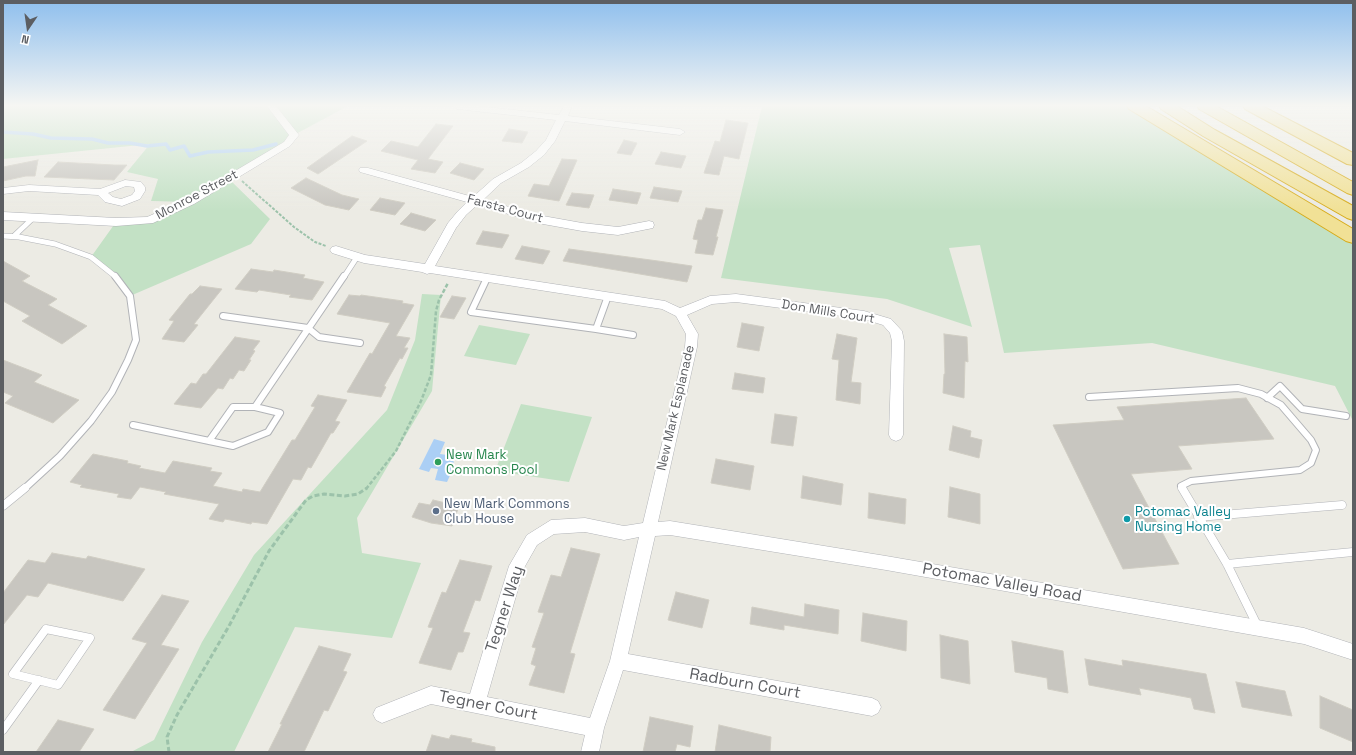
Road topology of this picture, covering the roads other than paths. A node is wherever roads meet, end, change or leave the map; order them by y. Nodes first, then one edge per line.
1 (289, 141) edge
2 (550, 141) edge
3 (1194, 141) edge
4 (1224, 141) edge
5 (1268, 141) edge
6 (1294, 141) edge
7 (1318, 141) edge
8 (1353, 160) edge
9 (364, 170) dead end
10 (1353, 175) edge
11 (1353, 189) edge
12 (3, 191) edge
13 (101, 192) dead end
14 (474, 201) junction
15 (1353, 214) edge
16 (3, 216) edge
17 (33, 218) junction
18 (649, 225) dead end
19 (3, 236) edge
20 (14, 236) junction
21 (1353, 237) edge
22 (336, 250) road end
23 (357, 257) junction
24 (427, 270) junction
25 (487, 278) junction
26 (608, 296) junction
27 (680, 312) junction
28 (223, 316) dead end
29 (308, 328) junction
30 (596, 330) junction
31 (633, 335) dead end
32 (360, 343) dead end
33 (1089, 397) dead end
34 (1267, 398) junction
35 (255, 407) junction
36 (1346, 416) dead end
37 (133, 425) dead end
38 (896, 435) dead end
39 (209, 442) junction
40 (1342, 505) dead end
41 (3, 506) edge
42 (1198, 516) junction
43 (648, 529) junction
44 (1353, 552) edge
45 (1227, 564) junction
46 (1259, 628) junction
47 (1353, 652) edge
48 (618, 661) junction
49 (39, 680) junction
50 (476, 704) junction
51 (872, 707) dead end
52 (382, 714) dead end
53 (596, 728) junction
54 (3, 730) edge
55 (590, 752) edge

1 - 17 street, Monroe Street
2 - 14 street
3 - 21 highway
4 - 15 highway
5 - 11 highway
6 - 10 highway
7 - 8 highway
9 - 14 street, Farsta Court
12 - 13 street
14 - 18 street, Farsta Court
14 - 24 street
16 - 17 street, Monroe Street
17 - 20 lane
19 - 20 lane
20 - 41 lane
22 - 23 street
23 - 24 street
23 - 29 lane
24 - 25 street
25 - 26 street
25 - 30 lane
26 - 27 street
26 - 30 lane
27 - 38 street, Don Mills Court
27 - 43 street, New Mark Esplanade
28 - 29 lane
29 - 32 lane
29 - 35 lane
30 - 31 lane
33 - 34 lane
34 - 36 lane
34 - 42 lane
35 - 39 lane
35 - 39 lane
37 - 39 lane
40 - 42 lane
42 - 45 lane
43 - 46 street, Potomac Valley Road
43 - 48 street, New Mark Esplanade
43 - 50 street, Tegner Way
44 - 45 lane
45 - 46 lane
46 - 47 street, Potomac Valley Road
48 - 51 street, Radburn Court
48 - 53 street, New Mark Esplanade
49 - 49 lane
49 - 54 lane
50 - 52 street, Tegner Court
50 - 53 street, Tegner Court
53 - 55 street, New Mark Esplanade

